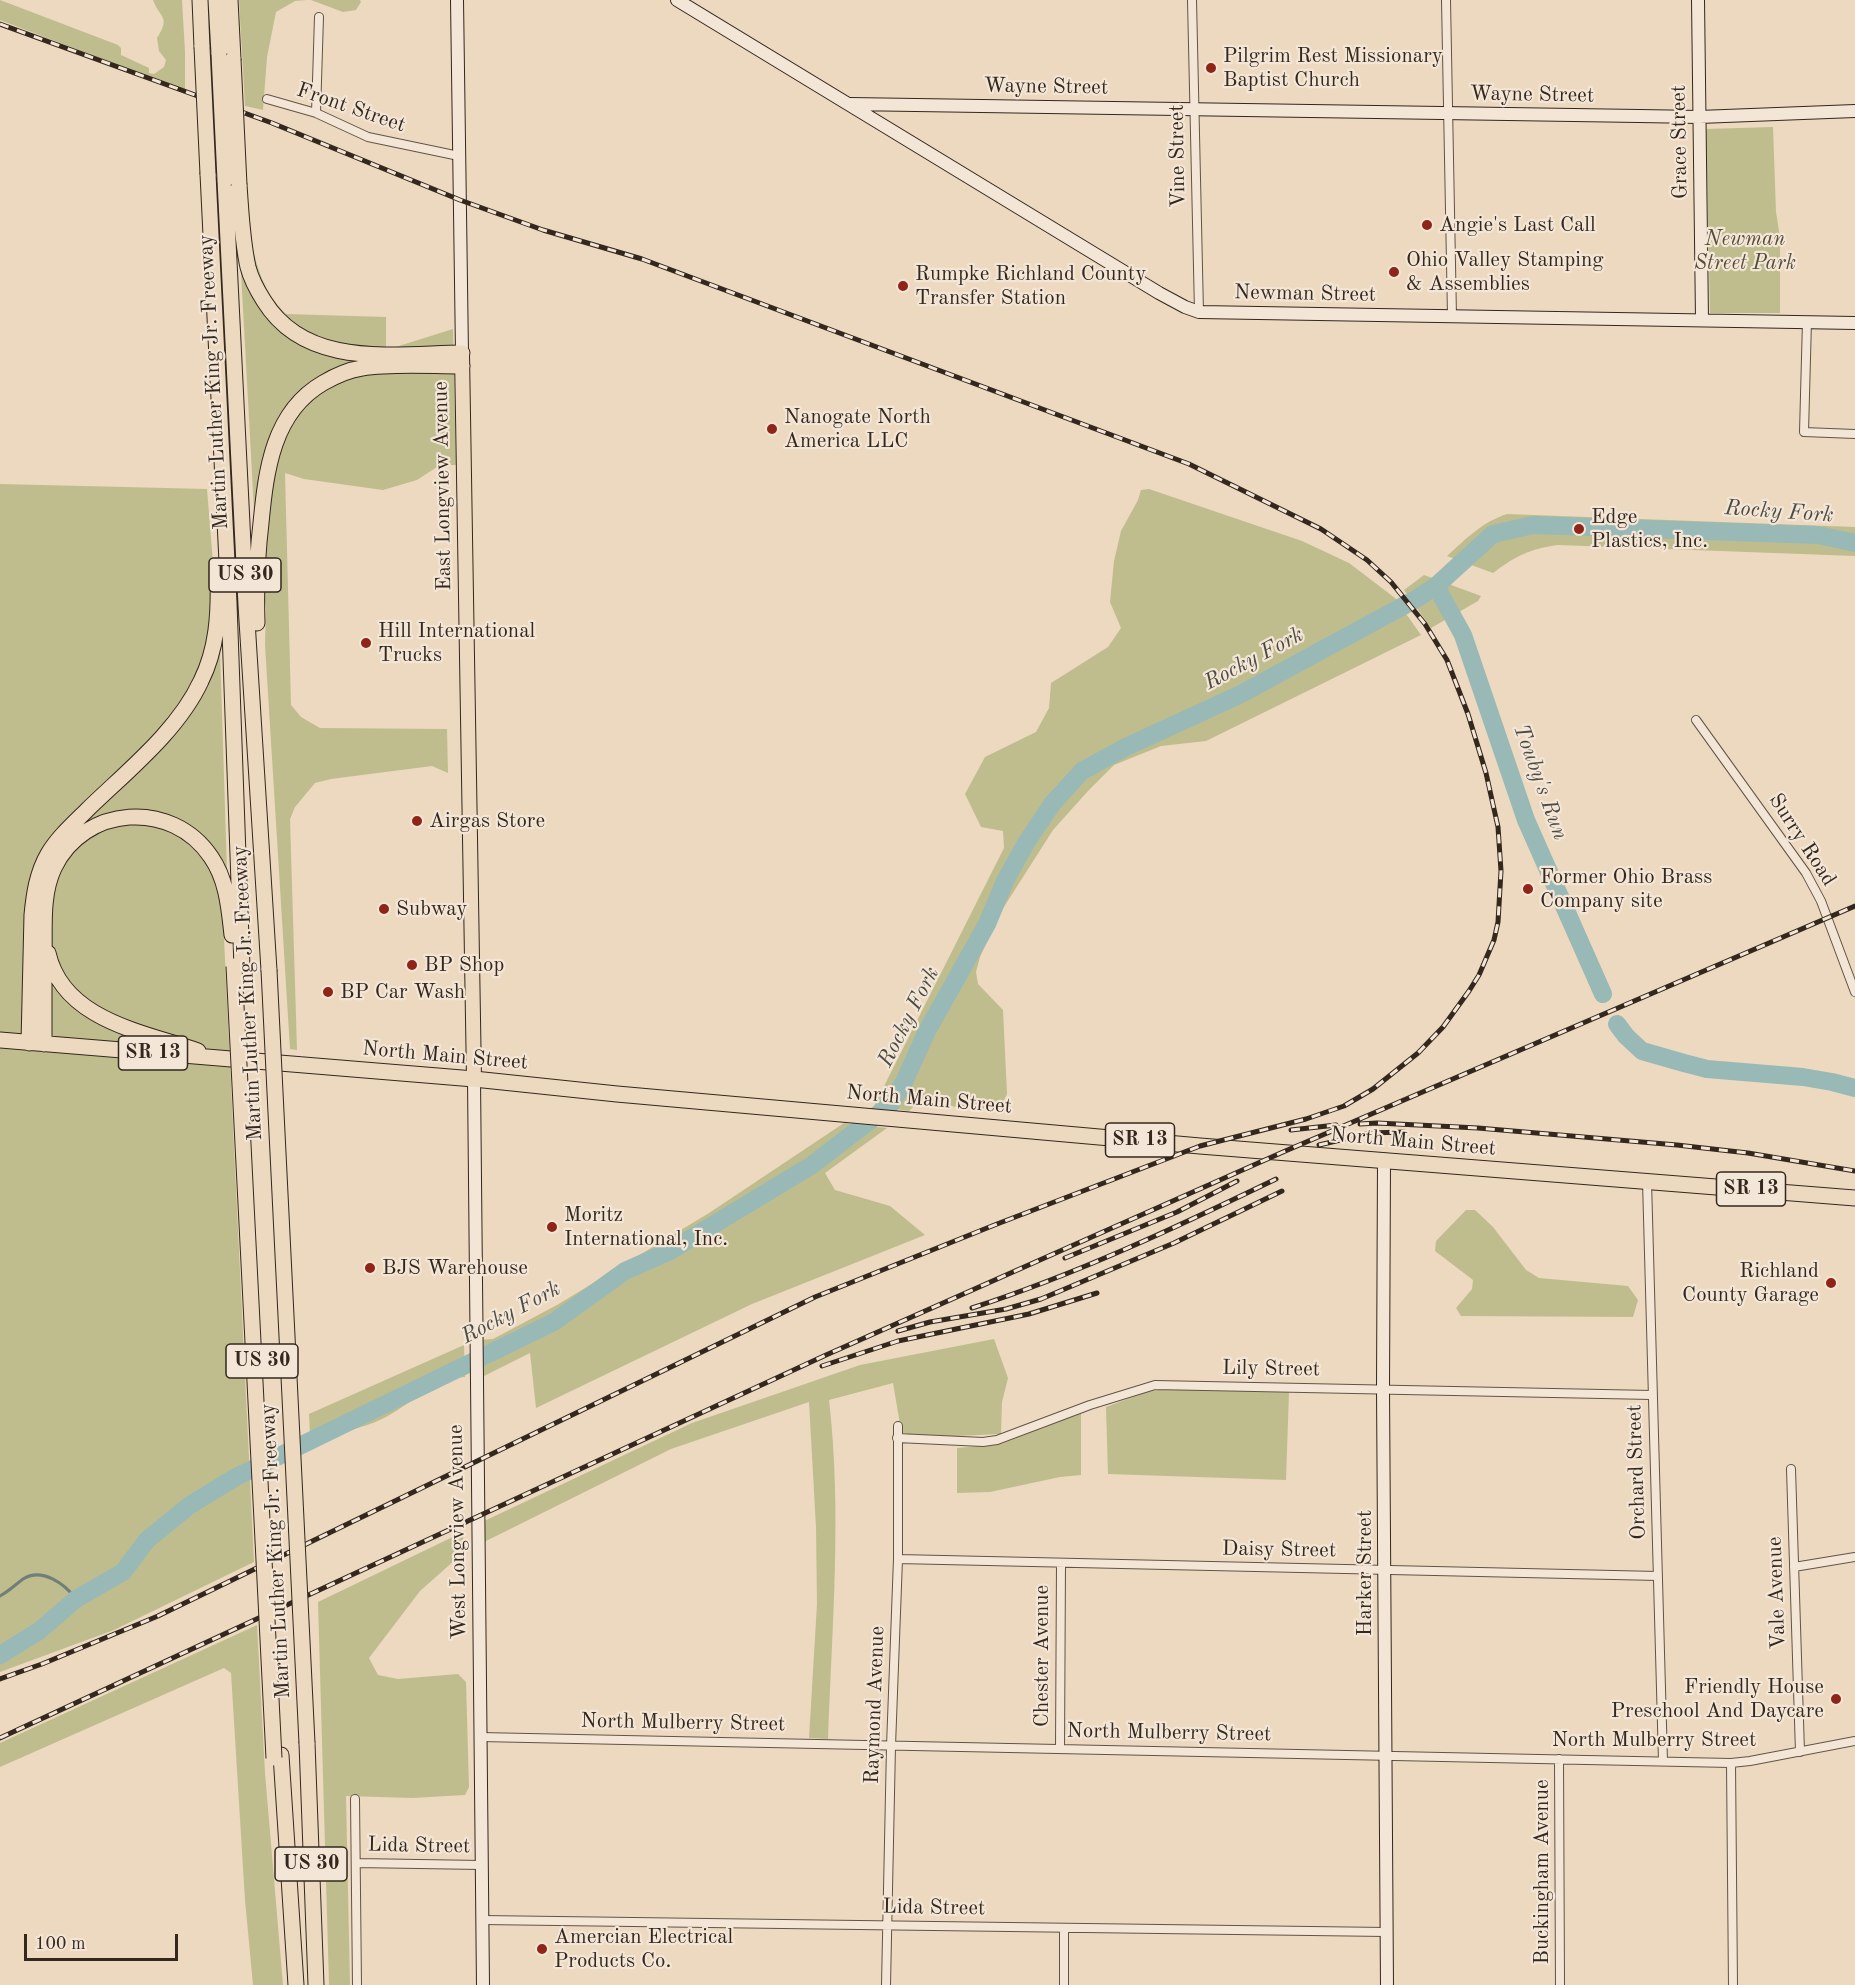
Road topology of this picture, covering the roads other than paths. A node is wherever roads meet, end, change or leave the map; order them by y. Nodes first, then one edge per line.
1 (191, 0) edge
2 (200, 0) edge
3 (216, 0) edge
4 (230, 0) edge
5 (457, 0) edge
6 (676, 0) edge
7 (1192, 0) edge
8 (1446, 0) edge
9 (1698, 0) edge
10 (319, 18) dead end
11 (197, 45) junction
12 (226, 56) junction
13 (267, 99) dead end
14 (849, 104) junction
15 (1195, 109) junction
16 (1855, 111) edge
17 (316, 113) junction
18 (1448, 113) junction
19 (1699, 117) junction
20 (459, 156) junction
21 (232, 182) junction
22 (1199, 312) junction
23 (1452, 316) junction
24 (1702, 319) junction
25 (215, 321) junction
26 (1807, 321) junction
27 (1855, 323) edge
28 (462, 360) junction
29 (1855, 434) edge
30 (1696, 720) dead end
31 (44, 938) junction
32 (238, 967) junction
33 (1845, 967) junction
34 (1855, 967) edge
35 (273, 970) junction
36 (1855, 992) edge
37 (0, 1041) edge
38 (36, 1044) junction
39 (218, 1058) junction
40 (474, 1079) junction
41 (1384, 1161) junction
42 (1647, 1181) junction
43 (1855, 1198) edge
44 (1383, 1389) junction
45 (1652, 1395) junction
46 (898, 1426) dead end
47 (897, 1438) junction
48 (1791, 1468) dead end
49 (1855, 1557) edge
50 (898, 1559) junction
51 (1061, 1563) junction
52 (1794, 1567) junction
53 (1384, 1570) junction
54 (1658, 1576) junction
55 (480, 1737) junction
56 (1855, 1741) edge
57 (891, 1746) junction
58 (1060, 1749) junction
59 (1800, 1752) junction
60 (1385, 1755) junction
61 (1559, 1759) junction
62 (1663, 1761) junction
63 (1731, 1763) junction
64 (355, 1799) dead end
65 (356, 1863) junction
66 (481, 1865) junction
67 (482, 1920) junction
68 (888, 1925) junction
69 (1064, 1928) junction
70 (1386, 1932) junction
71 (296, 1985) edge
72 (316, 1985) edge
73 (357, 1985) edge
74 (483, 1985) edge
75 (886, 1985) edge
76 (1064, 1985) edge
77 (1387, 1985) edge
78 (1560, 1985) edge
79 (1733, 1985) edge

1 - 11 highway
2 - 11 highway, Martin Luther King Jr. Freeway / US 30
3 - 12 highway, Martin Luther King Jr. Freeway / US 30
4 - 12 highway
5 - 20 street, East Longview Avenue
6 - 14 street, Newman Street
7 - 15 street, Vine Street
8 - 18 street
9 - 19 street, Grace Street
10 - 17 street
11 - 25 highway, Martin Luther King Jr. Freeway / US 30, bridge
12 - 21 highway, Martin Luther King Jr. Freeway / US 30, bridge
13 - 17 street, Front Street
14 - 15 street, Wayne Street
14 - 22 street, Newman Street
15 - 18 street, Wayne Street
15 - 22 street, Vine Street
16 - 19 street, Wayne Street
17 - 20 street, Front Street
18 - 19 street, Wayne Street
18 - 23 street
19 - 24 street, Grace Street
20 - 28 street, East Longview Avenue
21 - 28 highway
21 - 35 highway, Martin Luther King Jr. Freeway / US 30
22 - 23 street, Newman Street
23 - 24 street, Newman Street
24 - 26 street, Newman Street
25 - 32 highway, Martin Luther King Jr. Freeway / US 30
25 - 38 highway
26 - 27 street, Newman Street
26 - 29 street
28 - 35 highway
28 - 40 main road, East Longview Avenue
30 - 33 street, Surry Road
31 - 32 highway
31 - 38 highway
31 - 39 highway
32 - 71 highway, Martin Luther King Jr. Freeway / US 30
33 - 34 street
33 - 36 street, Surry Road
35 - 72 highway, Martin Luther King Jr. Freeway / US 30, bridge
37 - 38 highway, North Main Street / SR 13
38 - 39 highway, North Main Street / SR 13
39 - 40 highway, North Main Street / SR 13
40 - 41 highway, North Main Street / SR 13
40 - 55 street, West Longview Avenue
41 - 42 highway, North Main Street / SR 13
41 - 44 street, Harker Street
42 - 43 highway, North Main Street / SR 13
42 - 45 street, Orchard Street
44 - 45 street, Lily Street
44 - 47 street, Lily Street
44 - 53 street, Harker Street
45 - 54 street, Orchard Street
46 - 47 street, Raymond Avenue
47 - 50 street, Raymond Avenue
48 - 52 street, Vale Avenue
49 - 52 street
50 - 51 street, Daisy Street
50 - 57 street, Raymond Avenue
51 - 53 street, Daisy Street
51 - 58 street, Chester Avenue
52 - 59 street, Vale Avenue
53 - 54 street, Daisy Street
53 - 60 street, Harker Street
54 - 62 street, Orchard Street
55 - 57 street, North Mulberry Street
55 - 66 street, West Longview Avenue
56 - 59 street, North Mulberry Street
57 - 58 street, North Mulberry Street
57 - 68 street, Raymond Avenue
58 - 60 street, North Mulberry Street
59 - 63 street, North Mulberry Street
60 - 61 street, North Mulberry Street
60 - 70 street, Harker Street
61 - 62 street, North Mulberry Street
61 - 78 street, Buckingham Avenue
62 - 63 street, North Mulberry Street
63 - 79 street
64 - 65 street
65 - 66 street, Lida Street
65 - 73 street
66 - 67 street, West Longview Avenue
67 - 68 street, Lida Street
67 - 74 street, West Longview Avenue
68 - 69 street, Lida Street
68 - 75 street, Raymond Avenue
69 - 70 street, Lida Street
69 - 76 street
70 - 77 street, Harker Street

